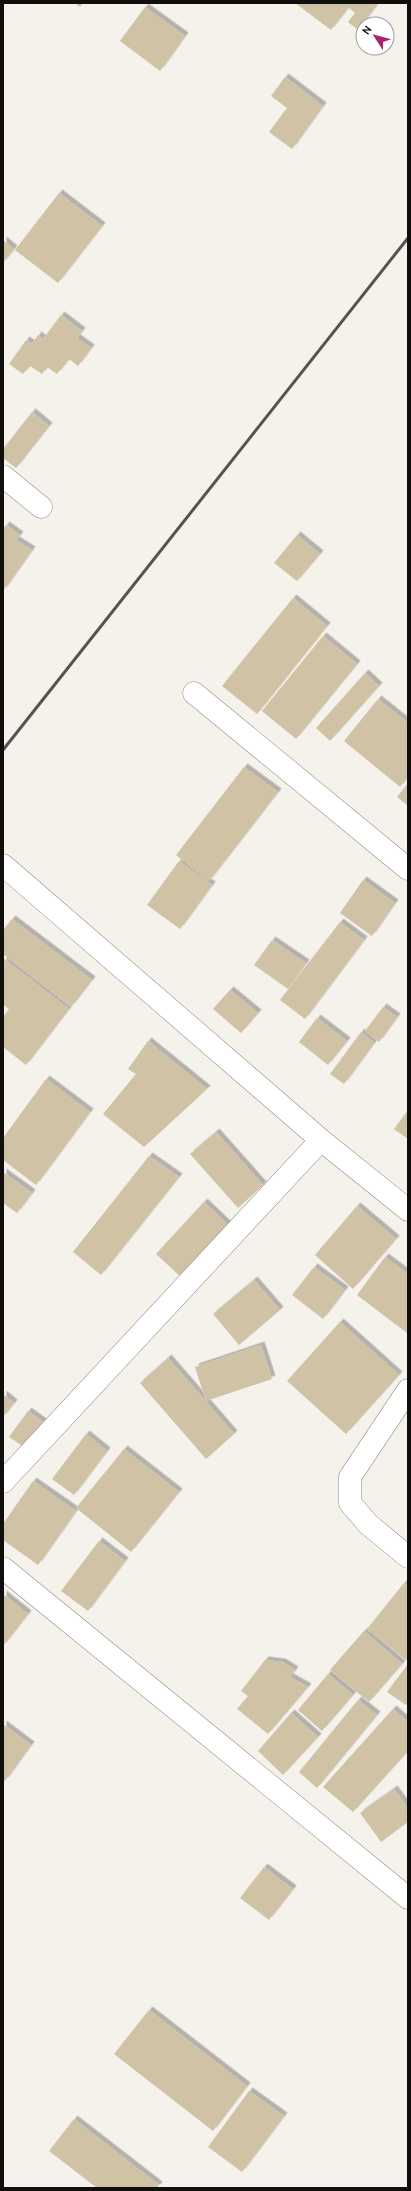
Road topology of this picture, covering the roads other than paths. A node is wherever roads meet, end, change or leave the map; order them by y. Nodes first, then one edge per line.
1 (3, 476) edge
2 (41, 507) dead end
3 (194, 693) dead end
4 (3, 865) edge
5 (408, 869) edge
6 (321, 1140) junction
7 (408, 1210) edge
8 (408, 1390) edge
9 (3, 1482) edge
10 (408, 1557) edge
11 (3, 1568) edge
12 (408, 1898) edge

1 - 2 street
3 - 5 street
4 - 6 street
6 - 7 street
6 - 9 street
8 - 10 street
11 - 12 street

